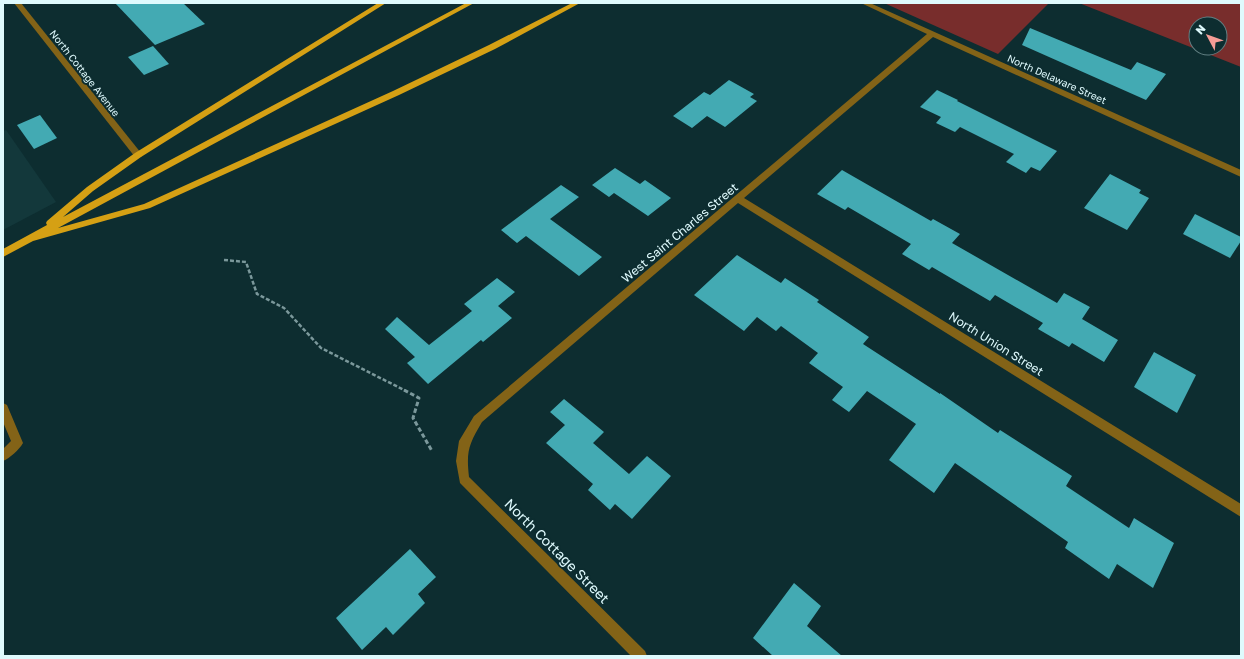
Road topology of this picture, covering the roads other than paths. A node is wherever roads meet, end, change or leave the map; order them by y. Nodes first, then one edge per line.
1 (17, 3) edge
2 (383, 3) edge
3 (471, 3) edge
4 (578, 3) edge
5 (864, 3) edge
6 (932, 34) junction
7 (138, 155) junction
8 (1241, 174) edge
9 (738, 199) junction
10 (32, 238) junction
11 (3, 253) edge
12 (3, 408) edge
13 (3, 456) edge
14 (462, 461) joint
15 (1241, 511) edge
16 (640, 656) edge

1 - 7 street, North Cottage Avenue
2 - 7 main road
3 - 10 main road
4 - 10 main road
5 - 6 street, North Delaware Street
6 - 8 street, North Delaware Street
6 - 9 street, West Saint Charles Street
7 - 10 main road
9 - 14 street, West Saint Charles Street
9 - 15 street, North Union Street
10 - 11 main road
12 - 13 street
14 - 16 street, North Cottage Street

